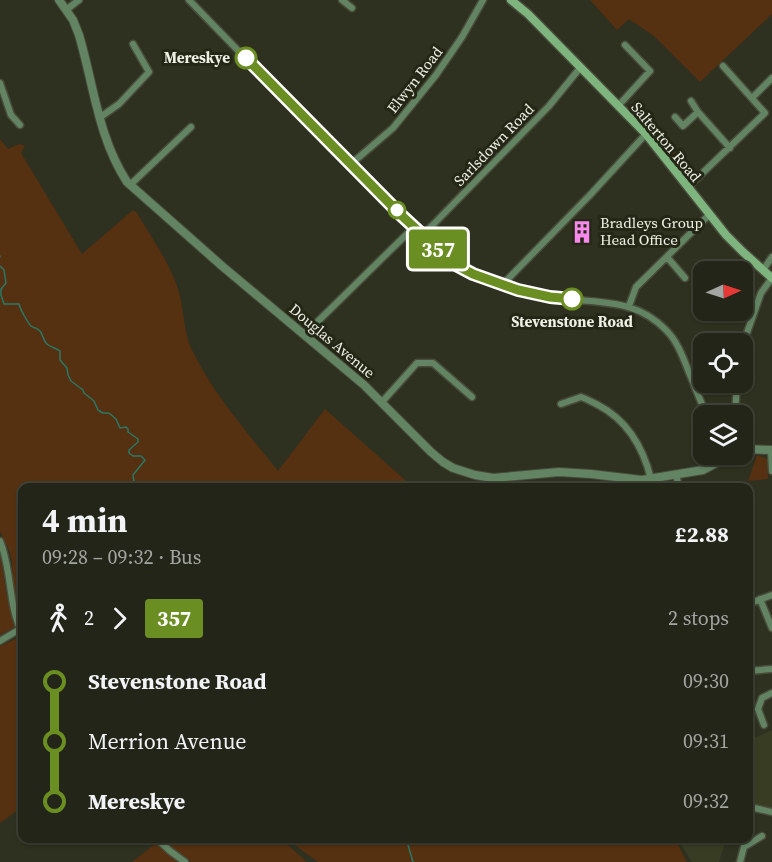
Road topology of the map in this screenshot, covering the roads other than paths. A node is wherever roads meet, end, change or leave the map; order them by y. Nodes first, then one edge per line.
1 (59, 0) edge
2 (79, 0) edge
3 (189, 0) edge
4 (342, 0) edge
5 (483, 0) edge
6 (511, 0) edge
7 (352, 8) dead end
8 (66, 10) junction
9 (133, 44) dead end
10 (625, 45) dead end
11 (723, 66) dead end
12 (579, 68) junction
13 (772, 78) edge
14 (0, 83) edge
15 (752, 98) junction
16 (691, 101) dead end
17 (618, 106) junction
18 (698, 112) junction
19 (769, 112) edge
20 (675, 117) dead end
21 (99, 118) junction
22 (20, 125) dead end
23 (192, 127) dead end
24 (646, 134) junction
25 (730, 148) junction
26 (351, 164) junction
27 (130, 185) junction
28 (688, 188) junction
29 (709, 215) junction
30 (414, 227) junction
31 (423, 236) junction
32 (667, 257) junction
33 (772, 257) edge
34 (763, 270) junction
35 (685, 278) dead end
36 (772, 278) edge
37 (502, 285) junction
38 (629, 306) junction
39 (747, 333) edge
40 (304, 335) junction
41 (472, 397) dead end
42 (382, 402) junction
43 (561, 404) dead end
44 (703, 405) edge
45 (753, 449) edge
46 (772, 450) edge
47 (714, 465) edge
48 (772, 471) edge
49 (676, 474) junction
50 (651, 479) junction
51 (678, 483) edge
52 (0, 541) edge
53 (772, 595) edge
54 (760, 599) junction
55 (753, 602) edge
56 (18, 618) edge
57 (772, 627) edge
58 (18, 633) edge
59 (0, 641) edge
60 (772, 669) edge
61 (753, 671) edge
62 (772, 693) edge
63 (764, 725) dead end
64 (753, 808) edge
65 (772, 812) edge
66 (762, 836) dead end
67 (753, 842) edge
68 (161, 843) edge
69 (751, 843) edge
70 (185, 862) edge
71 (740, 862) edge

1 - 8 street, Douglas Avenue
2 - 8 street
3 - 26 street
4 - 7 street
5 - 26 street, Elwyn Road
6 - 12 main road, Salterton Road
8 - 21 street, Douglas Avenue
9 - 21 street
10 - 17 street
11 - 15 street
12 - 17 main road, Salterton Road
12 - 31 street, Sarlsdown Road
13 - 15 street
14 - 22 street
15 - 19 street
16 - 18 street
17 - 24 main road, Salterton Road
18 - 20 street
18 - 25 street
19 - 25 street
21 - 27 street, Douglas Avenue
23 - 27 street
24 - 28 main road, Salterton Road
24 - 37 street
25 - 28 street
26 - 30 street
27 - 40 street, Douglas Avenue
28 - 29 main road, Salterton Road
29 - 32 street
29 - 34 main road, Salterton Road
30 - 31 street
30 - 40 street
31 - 37 street
32 - 35 street
32 - 38 street
33 - 34 street
34 - 36 main road, Salterton Road
36 - 39 street
37 - 38 street
38 - 44 street
40 - 42 street, Douglas Avenue
41 - 42 street
42 - 50 street, Douglas Avenue
43 - 50 street
45 - 46 street
46 - 48 street
47 - 49 street, Douglas Avenue
49 - 50 street, Douglas Avenue
49 - 51 street
52 - 56 street
53 - 54 street
54 - 55 street
54 - 57 street
58 - 59 street
60 - 61 street
62 - 63 street
64 - 65 street
66 - 67 street
68 - 70 street
69 - 71 street

